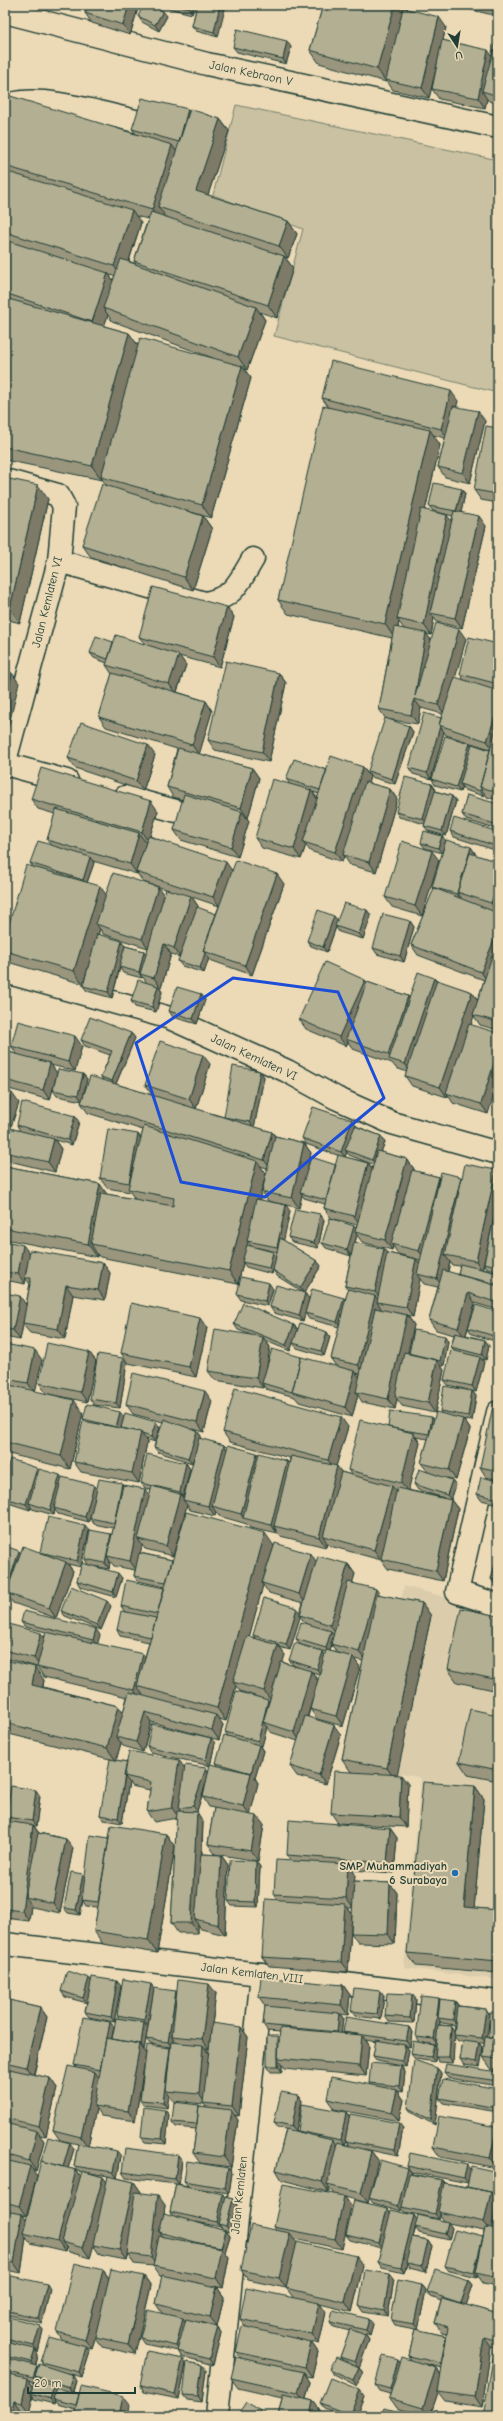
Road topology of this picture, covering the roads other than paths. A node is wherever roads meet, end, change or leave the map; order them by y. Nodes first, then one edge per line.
1 (5, 12) edge
2 (5, 107) edge
3 (135, 121) edge
4 (498, 127) edge
5 (5, 480) edge
6 (253, 559) dead end
7 (59, 561) junction
8 (5, 762) edge
9 (176, 811) dead end
10 (5, 972) edge
11 (498, 1154) edge
12 (498, 1412) edge
13 (498, 1605) edge
14 (5, 1944) edge
15 (262, 1974) junction
16 (498, 2002) edge
17 (217, 2416) edge

1 - 4 street, Jalan Kebraon V
2 - 3 street
5 - 7 street, Jalan Kemlaten VI
6 - 7 street
7 - 8 street, Jalan Kemlaten VI
8 - 9 street
10 - 11 street, Jalan Kemlaten VI
12 - 13 street
14 - 15 street, Jalan Kemlaten VIII
15 - 16 street, Jalan Kemlaten VIII
15 - 17 street, Jalan Kemlaten

